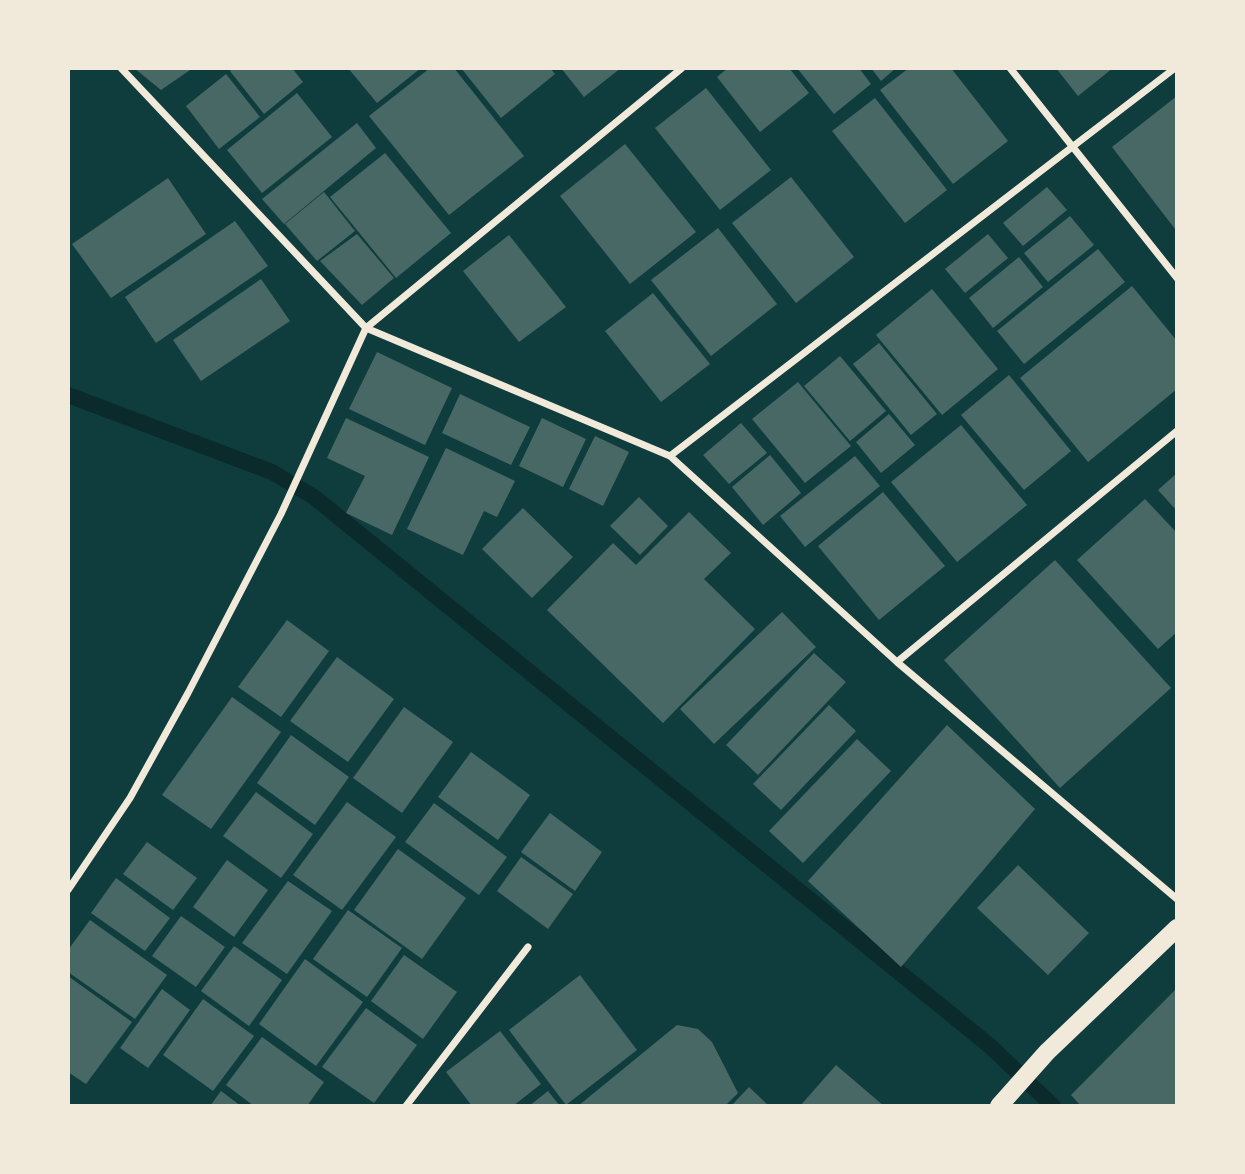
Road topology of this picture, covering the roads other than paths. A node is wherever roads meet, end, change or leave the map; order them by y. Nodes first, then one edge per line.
1 (121, 68) edge
2 (682, 68) edge
3 (1010, 68) edge
4 (1175, 68) edge
5 (1074, 148) junction
6 (1177, 278) edge
7 (366, 328) junction
8 (1177, 431) edge
9 (670, 456) junction
10 (897, 662) junction
11 (68, 890) edge
12 (1177, 899) edge
13 (1177, 928) edge
14 (528, 947) dead end
15 (407, 1106) edge
16 (999, 1106) edge

1 - 7 street
2 - 7 street
3 - 5 street
4 - 5 street
5 - 6 street
5 - 9 street
7 - 9 street
7 - 11 street
8 - 10 street
9 - 10 street
10 - 12 street
13 - 16 main road
14 - 15 street

